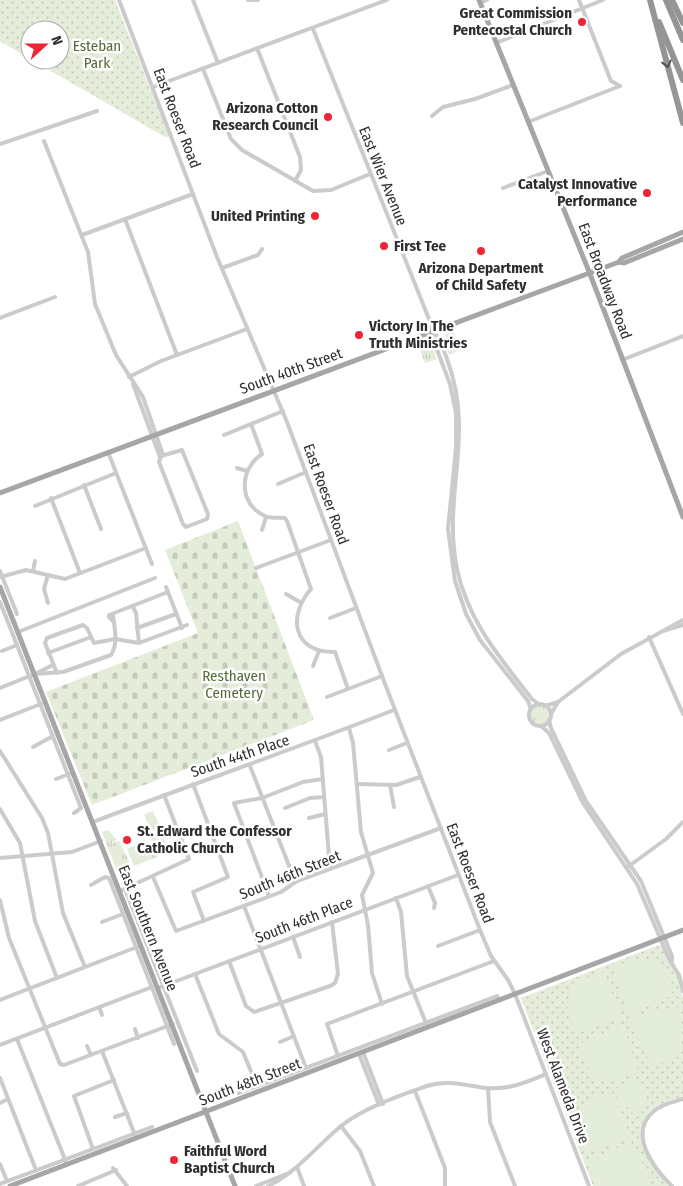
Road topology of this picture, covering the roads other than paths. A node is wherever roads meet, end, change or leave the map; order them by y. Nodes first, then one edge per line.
1 (119, 0) edge
2 (194, 0) edge
3 (248, 0) edge
4 (258, 0) edge
5 (387, 0) edge
6 (487, 0) edge
7 (579, 0) edge
8 (603, 0) edge
9 (650, 0) edge
10 (666, 0) edge
11 (672, 0) edge
12 (479, 2) edge
13 (582, 8) junction
14 (683, 23) edge
15 (313, 29) junction
16 (683, 40) edge
17 (496, 43) junction
18 (257, 48) junction
19 (218, 63) junction
20 (203, 69) junction
21 (683, 80) edge
22 (513, 85) junction
23 (153, 87) junction
24 (98, 111) dead end
25 (432, 116) dead end
26 (528, 122) junction
27 (683, 124) edge
28 (44, 142) dead end
29 (0, 144) edge
30 (548, 171) junction
31 (370, 174) junction
32 (295, 181) junction
33 (503, 188) dead end
34 (193, 194) junction
35 (125, 219) junction
36 (683, 232) edge
37 (82, 235) junction
38 (683, 239) edge
39 (262, 249) dead end
40 (619, 262) junction
41 (222, 268) junction
42 (590, 274) junction
43 (55, 297) dead end
44 (0, 318) edge
45 (247, 329) junction
46 (433, 331) junction
47 (683, 336) edge
48 (177, 355) junction
49 (622, 360) junction
50 (129, 377) junction
51 (273, 391) junction
52 (283, 411) junction
53 (251, 424) junction
54 (154, 435) junction
55 (224, 435) dead end
56 (108, 452) junction
57 (160, 457) junction
58 (237, 468) dead end
59 (246, 471) junction
60 (306, 472) junction
61 (116, 473) junction
62 (278, 484) dead end
63 (84, 485) junction
64 (0, 493) edge
65 (50, 498) junction
66 (35, 506) dead end
67 (266, 517) junction
68 (683, 517) edge
69 (101, 529) dead end
70 (262, 530) dead end
71 (331, 540) junction
72 (146, 548) junction
73 (298, 552) junction
74 (35, 561) dead end
75 (152, 564) dead end
76 (256, 568) dead end
77 (0, 571) edge
78 (33, 571) junction
79 (80, 573) junction
80 (48, 575) junction
81 (1, 577) edge
82 (155, 578) dead end
83 (0, 587) edge
84 (166, 587) dead end
85 (168, 592) junction
86 (286, 594) dead end
87 (0, 602) edge
88 (300, 602) junction
89 (48, 603) dead end
90 (133, 607) junction
91 (356, 608) junction
92 (2, 613) edge
93 (17, 614) dead end
94 (176, 614) junction
95 (330, 618) dead end
96 (683, 620) edge
97 (187, 625) dead end
98 (683, 625) edge
99 (137, 628) junction
100 (182, 628) junction
101 (663, 631) junction
102 (18, 632) junction
103 (91, 637) junction
104 (649, 637) junction
105 (116, 639) junction
106 (138, 643) junction
107 (17, 645) junction
108 (2, 651) dead end
109 (319, 651) junction
110 (48, 653) junction
111 (313, 666) dead end
112 (54, 667) junction
113 (45, 672) junction
114 (57, 673) junction
115 (32, 675) junction
116 (382, 676) junction
117 (0, 688) edge
118 (348, 689) junction
119 (327, 697) dead end
120 (558, 702) junction
121 (43, 704) junction
122 (543, 705) junction
123 (531, 709) junction
124 (394, 710) junction
125 (551, 714) junction
126 (683, 714) edge
127 (0, 720) edge
128 (549, 720) junction
129 (541, 726) junction
130 (348, 728) junction
131 (53, 736) junction
132 (315, 741) junction
133 (407, 743) junction
134 (554, 745) junction
135 (33, 747) dead end
136 (389, 750) dead end
137 (0, 751) edge
138 (568, 765) junction
139 (250, 766) junction
140 (70, 773) junction
141 (420, 777) junction
142 (56, 779) dead end
143 (322, 779) junction
144 (193, 784) junction
145 (357, 784) junction
146 (390, 785) junction
147 (164, 795) junction
148 (324, 797) junction
149 (262, 798) junction
150 (394, 807) dead end
151 (285, 808) dead end
152 (0, 809) edge
153 (74, 813) dead end
154 (325, 814) junction
155 (309, 818) dead end
156 (93, 822) junction
157 (683, 822) edge
158 (440, 828) junction
159 (101, 841) junction
160 (54, 854) junction
161 (368, 855) junction
162 (23, 856) junction
163 (0, 858) edge
164 (629, 866) junction
165 (330, 869) junction
166 (458, 874) junction
167 (153, 877) junction
168 (295, 881) junction
169 (91, 885) dead end
170 (428, 886) junction
171 (122, 890) junction
172 (269, 896) junction
173 (396, 898) junction
174 (0, 900) edge
175 (244, 906) junction
176 (434, 908) dead end
177 (364, 910) junction
178 (123, 914) junction
179 (204, 921) junction
180 (102, 922) dead end
181 (332, 922) junction
182 (480, 930) junction
183 (683, 930) edge
184 (293, 937) junction
185 (662, 938) junction
186 (438, 946) dead end
187 (139, 947) junction
188 (261, 949) junction
189 (300, 957) dead end
190 (229, 961) junction
191 (494, 961) junction
192 (85, 967) junction
193 (196, 974) junction
194 (57, 978) junction
195 (152, 987) junction
196 (161, 987) junction
197 (30, 988) junction
198 (683, 991) edge
199 (414, 992) junction
200 (515, 994) junction
201 (0, 998) edge
202 (281, 1003) junction
203 (382, 1004) junction
204 (99, 1007) junction
205 (102, 1015) dead end
206 (427, 1025) junction
207 (170, 1026) junction
208 (45, 1028) junction
209 (135, 1029) dead end
210 (294, 1036) junction
211 (138, 1038) junction
212 (17, 1039) junction
213 (280, 1042) dead end
214 (174, 1044) dead end
215 (0, 1046) edge
216 (87, 1046) dead end
217 (102, 1051) junction
218 (361, 1053) junction
219 (91, 1055) junction
220 (339, 1058) junction
221 (306, 1068) junction
222 (197, 1071) dead end
223 (546, 1074) junction
224 (0, 1078) edge
225 (114, 1080) junction
226 (488, 1088) junction
227 (258, 1089) junction
228 (415, 1091) junction
229 (239, 1093) dead end
230 (683, 1098) edge
231 (8, 1099) junction
232 (0, 1102) edge
233 (381, 1105) junction
234 (207, 1111) junction
235 (127, 1113) junction
236 (115, 1117) dead end
237 (341, 1126) junction
238 (152, 1127) dead end
239 (135, 1136) junction
240 (93, 1149) junction
241 (66, 1162) junction
242 (0, 1164) edge
243 (297, 1167) junction
244 (36, 1170) junction
245 (289, 1173) junction
246 (0, 1184) edge
247 (8, 1184) edge
248 (78, 1186) edge
249 (128, 1186) edge
250 (235, 1186) edge
251 (256, 1186) edge
252 (268, 1186) edge
253 (304, 1186) edge
254 (374, 1186) edge
255 (445, 1186) edge
256 (515, 1186) edge
257 (589, 1186) edge
258 (672, 1186) edge

1 - 23 street, East Roeser Road
2 - 19 street
3 - 4 street
5 - 15 street
6 - 12 street
7 - 13 street
8 - 13 street
9 - 21 highway
9 -> 27 highway
10 - 16 highway
11 - 14 highway
12 - 17 main road, East Broadway Road
13 - 17 street
13 - 26 street
15 - 18 street
15 - 31 street, East Wier Avenue
17 - 22 main road, East Broadway Road
18 - 19 street
18 - 32 street
19 - 20 street
20 - 23 street
20 - 32 street
22 - 25 street
22 - 26 main road, East Broadway Road
23 - 34 street, East Roeser Road
24 - 29 street
26 - 30 main road, East Broadway Road
28 - 37 street
30 - 33 street
30 - 42 main road, East Broadway Road
31 - 32 street
31 - 46 street, East Wier Avenue
34 - 35 street
34 - 41 street, East Roeser Road
35 - 37 street
35 - 48 street
36 - 40 main road, South 40th Street
37 - 50 street
38 - 40 main road, South 40th Street
39 - 41 street
40 - 42 main road, South 40th Street
41 - 45 street, East Roeser Road
42 - 46 main road, South 40th Street
42 - 49 main road, East Broadway Road
43 - 44 street
45 - 48 street
45 - 51 street, East Roeser Road
46 - 51 main road, South 40th Street
46 - 122 street
46 - 123 street
47 - 49 street
48 - 50 street
49 - 68 main road, East Broadway Road
50 - 54 street
51 - 52 street, East Roeser Road
51 - 54 main road, South 40th Street
52 - 53 street
52 - 60 street, East Roeser Road
53 - 55 street
53 - 59 street
54 - 56 main road, South 40th Street
54 - 57 street
56 - 61 street
56 - 64 main road, South 40th Street
57 - 57 street
58 - 59 street
59 - 67 street
60 - 62 street
60 - 71 street, East Roeser Road
61 - 63 street
61 - 72 street
63 - 65 street
63 - 69 street
65 - 66 street
65 - 79 street
67 - 70 street
67 - 73 street
71 - 73 street
71 - 91 street, East Roeser Road
72 - 75 street
72 - 79 street
73 - 76 street
73 - 88 street
74 - 78 street
77 - 81 street
78 - 80 street
78 - 81 street
79 - 80 street
80 - 89 street
81 - 93 street
82 - 102 street
83 - 102 main road, East Southern Avenue
84 - 85 street
85 - 90 street
85 - 94 street
86 - 88 street
87 - 92 street, East Southern Avenue
88 - 109 street
90 - 99 street
90 - 105 street
91 - 95 street
91 - 116 street, East Roeser Road
92 - 107 street, East Southern Avenue
94 - 99 street
94 - 100 street
96 - 101 street
97 - 100 street
98 - 101 street
99 - 106 street
100 - 106 street
101 - 104 street
102 - 115 main road, East Southern Avenue
103 - 105 street
103 - 110 street
103 - 110 street
104 - 120 street
104 - 126 street
105 - 106 street
105 - 114 street
107 - 108 street
107 - 115 street, East Southern Avenue
109 - 111 street
109 - 118 street
110 - 112 street
112 - 113 street
112 - 114 street
112 - 115 street
113 - 114 street
113 - 115 street
115 - 117 street
115 - 121 main road, East Southern Avenue
116 - 118 street
116 - 124 street, East Roeser Road
118 - 119 street
120 - 122 street
120 - 125 street
121 - 127 street
121 - 131 street, East Southern Avenue
121 - 140 main road, East Southern Avenue
122 - 123 street
122 - 125 street
123 - 129 street
124 - 130 street, South 44th Place
124 - 133 street, East Roeser Road
125 - 128 street
128 - 129 street
128 - 138 street
129 - 134 street
130 - 132 street, South 44th Place
130 - 145 street
131 - 135 street
131 - 140 street, East Southern Avenue
132 - 139 street, South 44th Place
132 - 143 street
133 - 136 street
133 - 141 street, East Roeser Road
134 - 138 street
134 - 164 street
137 - 160 street
138 - 164 street
139 - 144 street, South 44th Place
139 - 149 street
140 - 142 street
140 - 153 street, East Southern Avenue
140 - 156 main road, East Southern Avenue
141 - 146 street
141 - 158 street, East Roeser Road
143 - 148 street
143 - 149 street
144 - 147 street, South 44th Place
144 - 179 street
145 - 146 street
145 - 161 street
146 - 150 street
147 - 156 street, South 44th Place
147 - 167 street
148 - 151 street
148 - 154 street
149 - 168 street
149 - 172 street
152 - 162 street
154 - 155 street
154 - 165 street
156 - 159 main road, East Southern Avenue
157 - 164 street
158 - 161 street, South 46th Street
158 - 166 street, East Roeser Road
159 - 160 street
159 - 171 main road, East Southern Avenue
160 - 162 street
160 - 192 street
161 - 165 street, South 46th Street
161 - 177 street
162 - 163 street
162 - 194 street
164 - 185 street
165 - 168 street, South 46th Street
166 - 170 street, South 46th Place
166 - 182 street, East Roeser Road
167 - 171 street
167 - 179 street, South 46th Street
168 - 172 street, South 46th Street
169 - 178 street, East Southern Avenue
170 - 173 street, South 46th Place
170 - 176 street
171 - 187 main road, East Southern Avenue
171 - 196 street, East Southern Avenue
172 - 175 street, South 46th Street
173 - 177 street, South 46th Place
173 - 199 street
174 - 197 street
175 - 179 street, South 46th Street
175 - 188 street
177 - 181 street, South 46th Place
177 - 203 street
178 - 180 street
178 - 187 street, East Southern Avenue
181 - 184 street, South 46th Place
181 - 202 street
182 - 186 street
182 - 191 street, East Roeser Road
183 - 185 main road, South 48th Street
184 - 188 street, South 46th Place
184 - 189 street
185 - 198 street
185 - 200 main road, South 48th Street
187 - 192 street
187 - 195 street, East Southern Avenue
187 - 196 main road, East Southern Avenue
188 - 190 street, South 46th Place
188 - 202 street
190 - 193 street, South 46th Place
190 - 202 street
191 - 199 street
191 - 200 street, East Roeser Road
192 - 194 street
193 - 196 street, South 46th Place
193 - 227 street
194 - 197 street
195 - 204 street
195 - 207 street, East Southern Avenue
196 - 207 main road, East Southern Avenue
196 - 222 street, East Southern Avenue
197 - 201 street
197 - 208 street
199 - 203 street
199 - 206 street
200 - 206 main road, South 48th Street
200 - 223 street, West Alameda Drive
202 - 210 street
203 - 220 street
204 - 205 street
204 - 208 street
206 - 218 main road, South 48th Street
206 - 220 street, South 48th Street
207 - 211 street
207 - 214 street, East Southern Avenue
207 - 234 main road, East Southern Avenue
208 - 212 street
208 - 219 street
209 - 211 street
210 - 213 street
210 - 221 street
211 - 217 street
212 - 215 street
212 - 241 street
216 - 219 street
217 - 219 street
217 - 225 street
218 - 220 main road, South 48th Street
218 - 233 street
220 - 221 street, South 48th Street
220 - 227 main road, South 48th Street
221 - 227 street, South 48th Street
223 - 226 street
223 - 257 street, West Alameda Drive
224 - 231 street
225 - 235 street
225 - 240 street
226 - 228 street
226 - 256 street
227 - 229 street, South 48th Street
227 - 234 main road, South 48th Street
228 - 233 street
228 - 255 street
230 - 258 street
231 - 232 street
231 - 244 street
233 - 237 street
234 - 239 main road, South 48th Street
234 - 250 main road, East Southern Avenue
235 - 236 street
235 - 239 street
237 - 243 street
237 - 254 street
238 - 239 street, South 48th Street
239 - 240 street, South 48th Street
239 - 241 main road, South 48th Street
240 - 241 street, South 48th Street
241 - 244 street, South 48th Street
241 - 247 main road, South 48th Street
242 - 247 street
243 - 245 street
243 - 253 street
244 - 247 street, South 48th Street
245 - 251 street
245 - 252 street
246 - 247 street, South 48th Street
248 - 249 street

